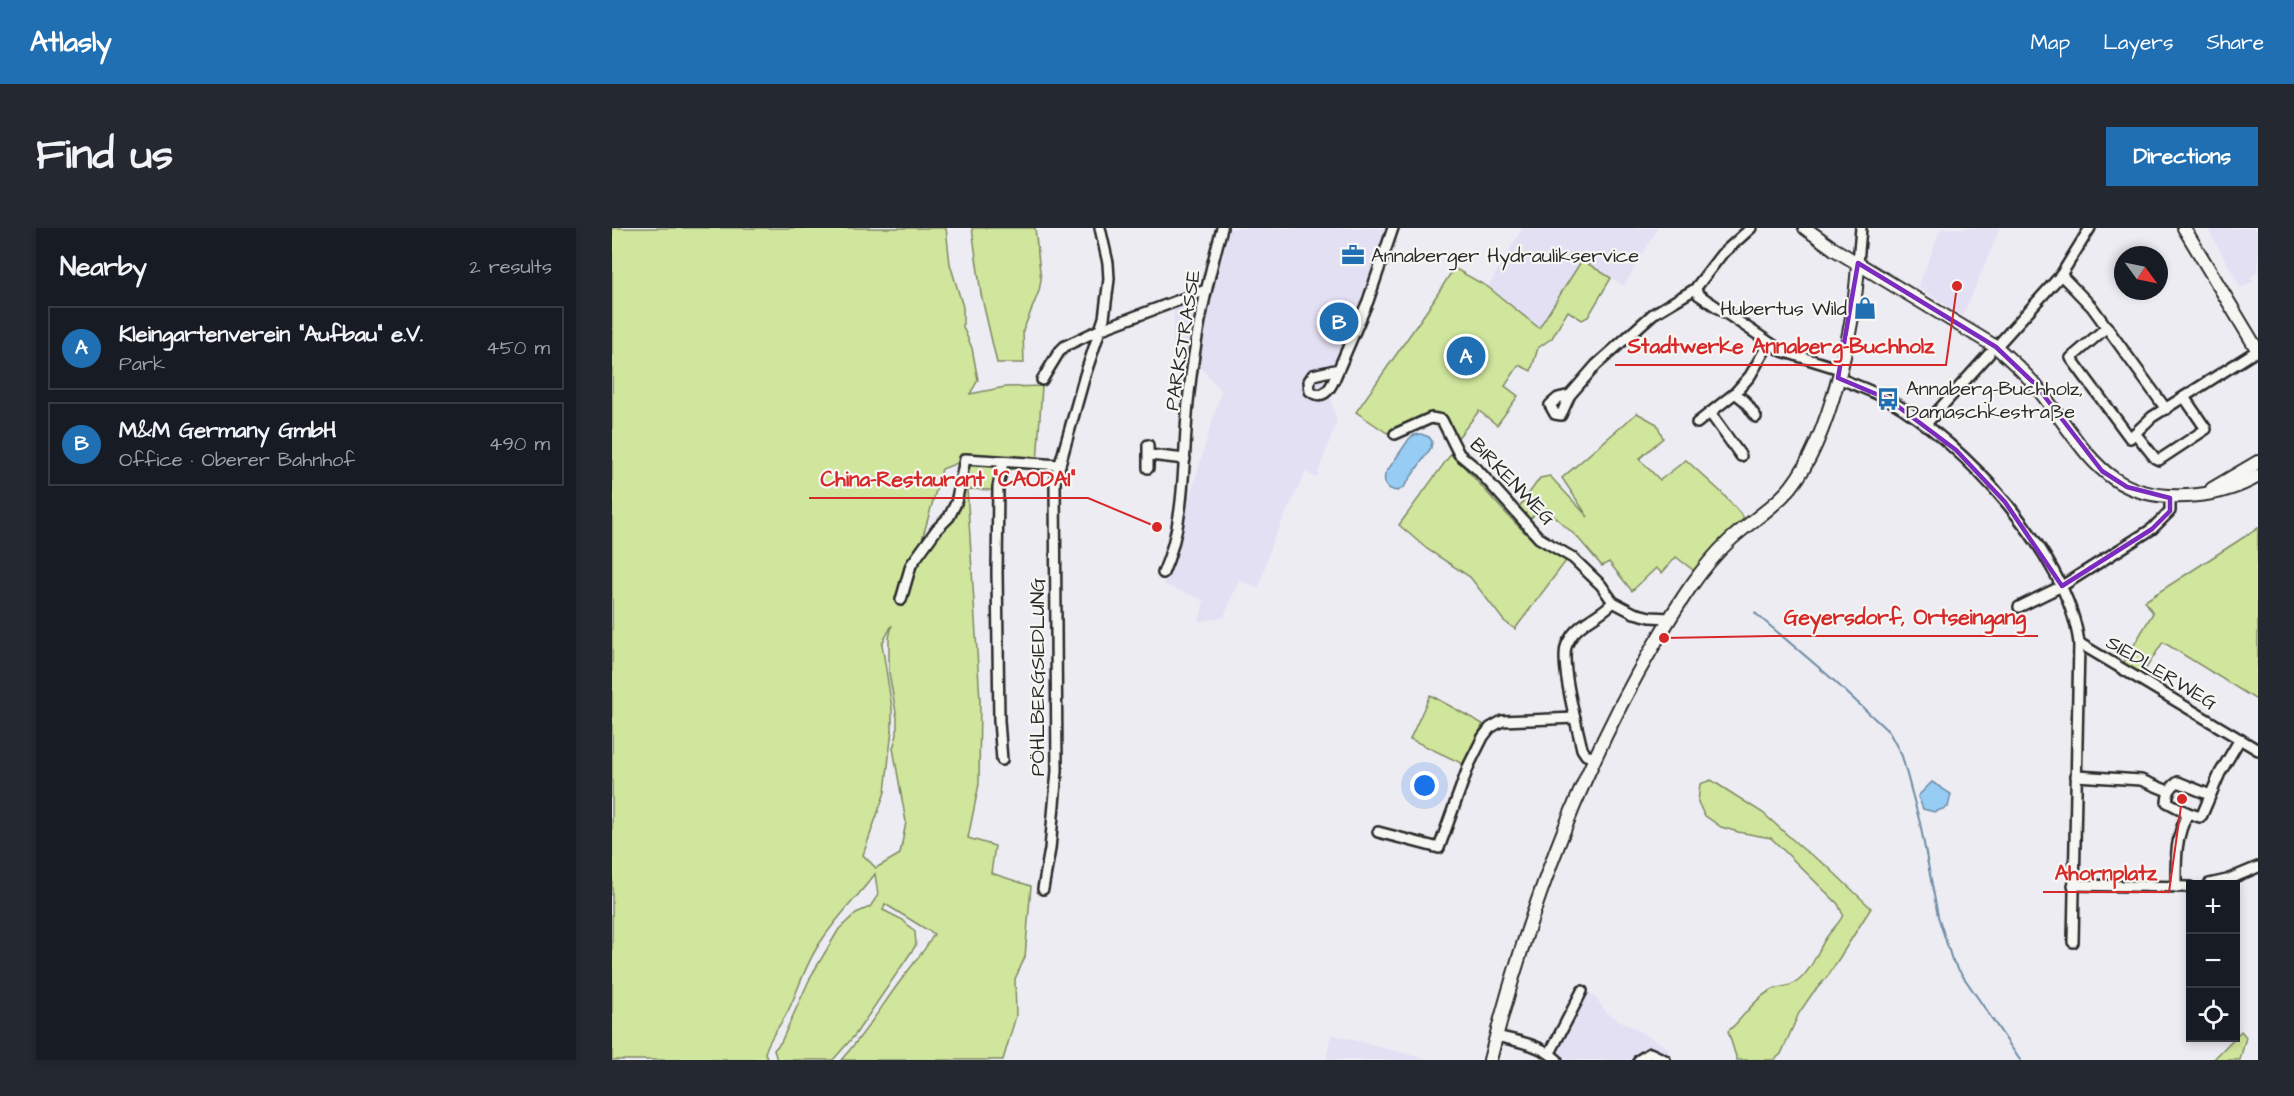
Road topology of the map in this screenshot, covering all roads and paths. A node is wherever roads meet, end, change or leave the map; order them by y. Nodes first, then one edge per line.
1 (1100, 228) edge
2 (1222, 228) edge
3 (1393, 228) edge
4 (1751, 228) edge
5 (1805, 228) edge
6 (1861, 228) edge
7 (2090, 228) edge
8 (2184, 228) edge
9 (1858, 263) junction
10 (2061, 275) junction
11 (1695, 289) junction
12 (1206, 291) junction
13 (2107, 327) junction
14 (1100, 330) junction
15 (1769, 343) junction
16 (1992, 350) junction
17 (2258, 351) edge
18 (1339, 369) dead end
19 (1839, 374) junction
20 (1042, 380) dead end
21 (1735, 393) junction
22 (1570, 395) dead end
23 (2184, 398) junction
24 (2166, 409) junction
25 (1710, 413) junction
26 (1756, 417) dead end
27 (1697, 423) dead end
28 (1925, 424) junction
29 (2135, 433) junction
30 (1395, 434) dead end
31 (1741, 456) dead end
32 (1185, 459) junction
33 (1003, 462) junction
34 (2258, 462) edge
35 (1060, 465) junction
36 (1148, 468) dead end
37 (2258, 476) edge
38 (2197, 495) junction
39 (2170, 498) junction
40 (1163, 573) dead end
41 (2062, 586) junction
42 (902, 600) dead end
43 (1613, 602) junction
44 (2019, 607) dead end
45 (1670, 618) junction
46 (2079, 643) junction
47 (2095, 653) junction
48 (2079, 657) junction
49 (1575, 718) junction
50 (2240, 739) junction
51 (2258, 750) edge
52 (1594, 759) junction
53 (1002, 760) dead end
54 (2076, 776) junction
55 (2168, 791) junction
56 (2210, 795) junction
57 (2188, 813) junction
58 (1378, 832) dead end
59 (2258, 867) edge
60 (2228, 880) edge
61 (2073, 885) junction
62 (2176, 887) junction
63 (2186, 887) edge
64 (1043, 889) dead end
65 (2073, 942) dead end
66 (1582, 991) dead end
67 (1496, 1036) junction
68 (1554, 1057) edge
69 (1490, 1060) edge
70 (1639, 1060) edge
71 (1665, 1060) edge

1 - 14 street, PÖHLBERGSIEDLUNG
2 - 12 street, PARKSTRASSE
3 - 18 street
4 - 11 street
5 - 9 main road
6 - 9 street
7 - 10 street
8 - 17 main road
9 - 16 main road
9 - 19 main road
10 - 13 street
10 - 16 street
11 - 15 street
11 - 22 street
12 - 14 street
12 - 32 street, PARKSTRASSE
13 - 24 street
13 - 29 street
14 - 20 street
14 - 35 street, PÖHLBERGSIEDLUNG
15 - 19 street
15 - 21 street
16 - 28 street
16 - 39 main road
17 - 23 street
19 - 28 street
19 - 45 main road
21 - 25 street
21 - 26 street
23 - 24 street
23 - 29 street
24 - 29 street
25 - 27 street
25 - 31 street
28 - 41 street
30 - 43 street, BIRKENWEG
32 - 36 street
32 - 40 street, PARKSTRASSE
33 - 35 street
33 - 42 street
33 - 53 street, PÖHLBERGSIEDLUNG
34 - 38 main road
35 - 64 street, PÖHLBERGSIEDLUNG
37 - 38 main road
38 - 39 main road
39 - 41 street
41 - 44 street
41 - 46 street
43 - 45 street, BIRKENWEG
43 - 49 street
45 - 52 main road
46 - 47 street, SIEDLERWEG
46 - 48 street
47 - 48 street
47 - 50 street, SIEDLERWEG
48 - 54 street
49 - 52 street
49 - 58 street
50 - 51 street, SIEDLERWEG
50 - 56 street
52 - 67 main road
54 - 55 street
54 - 61 street
55 - 56 street
55 - 57 street
56 - 57 street
57 - 62 street
59 - 60 street
61 - 62 street
61 - 65 street
62 - 63 street
66 - 68 street
67 - 68 street
67 - 69 main road
70 - 71 street

